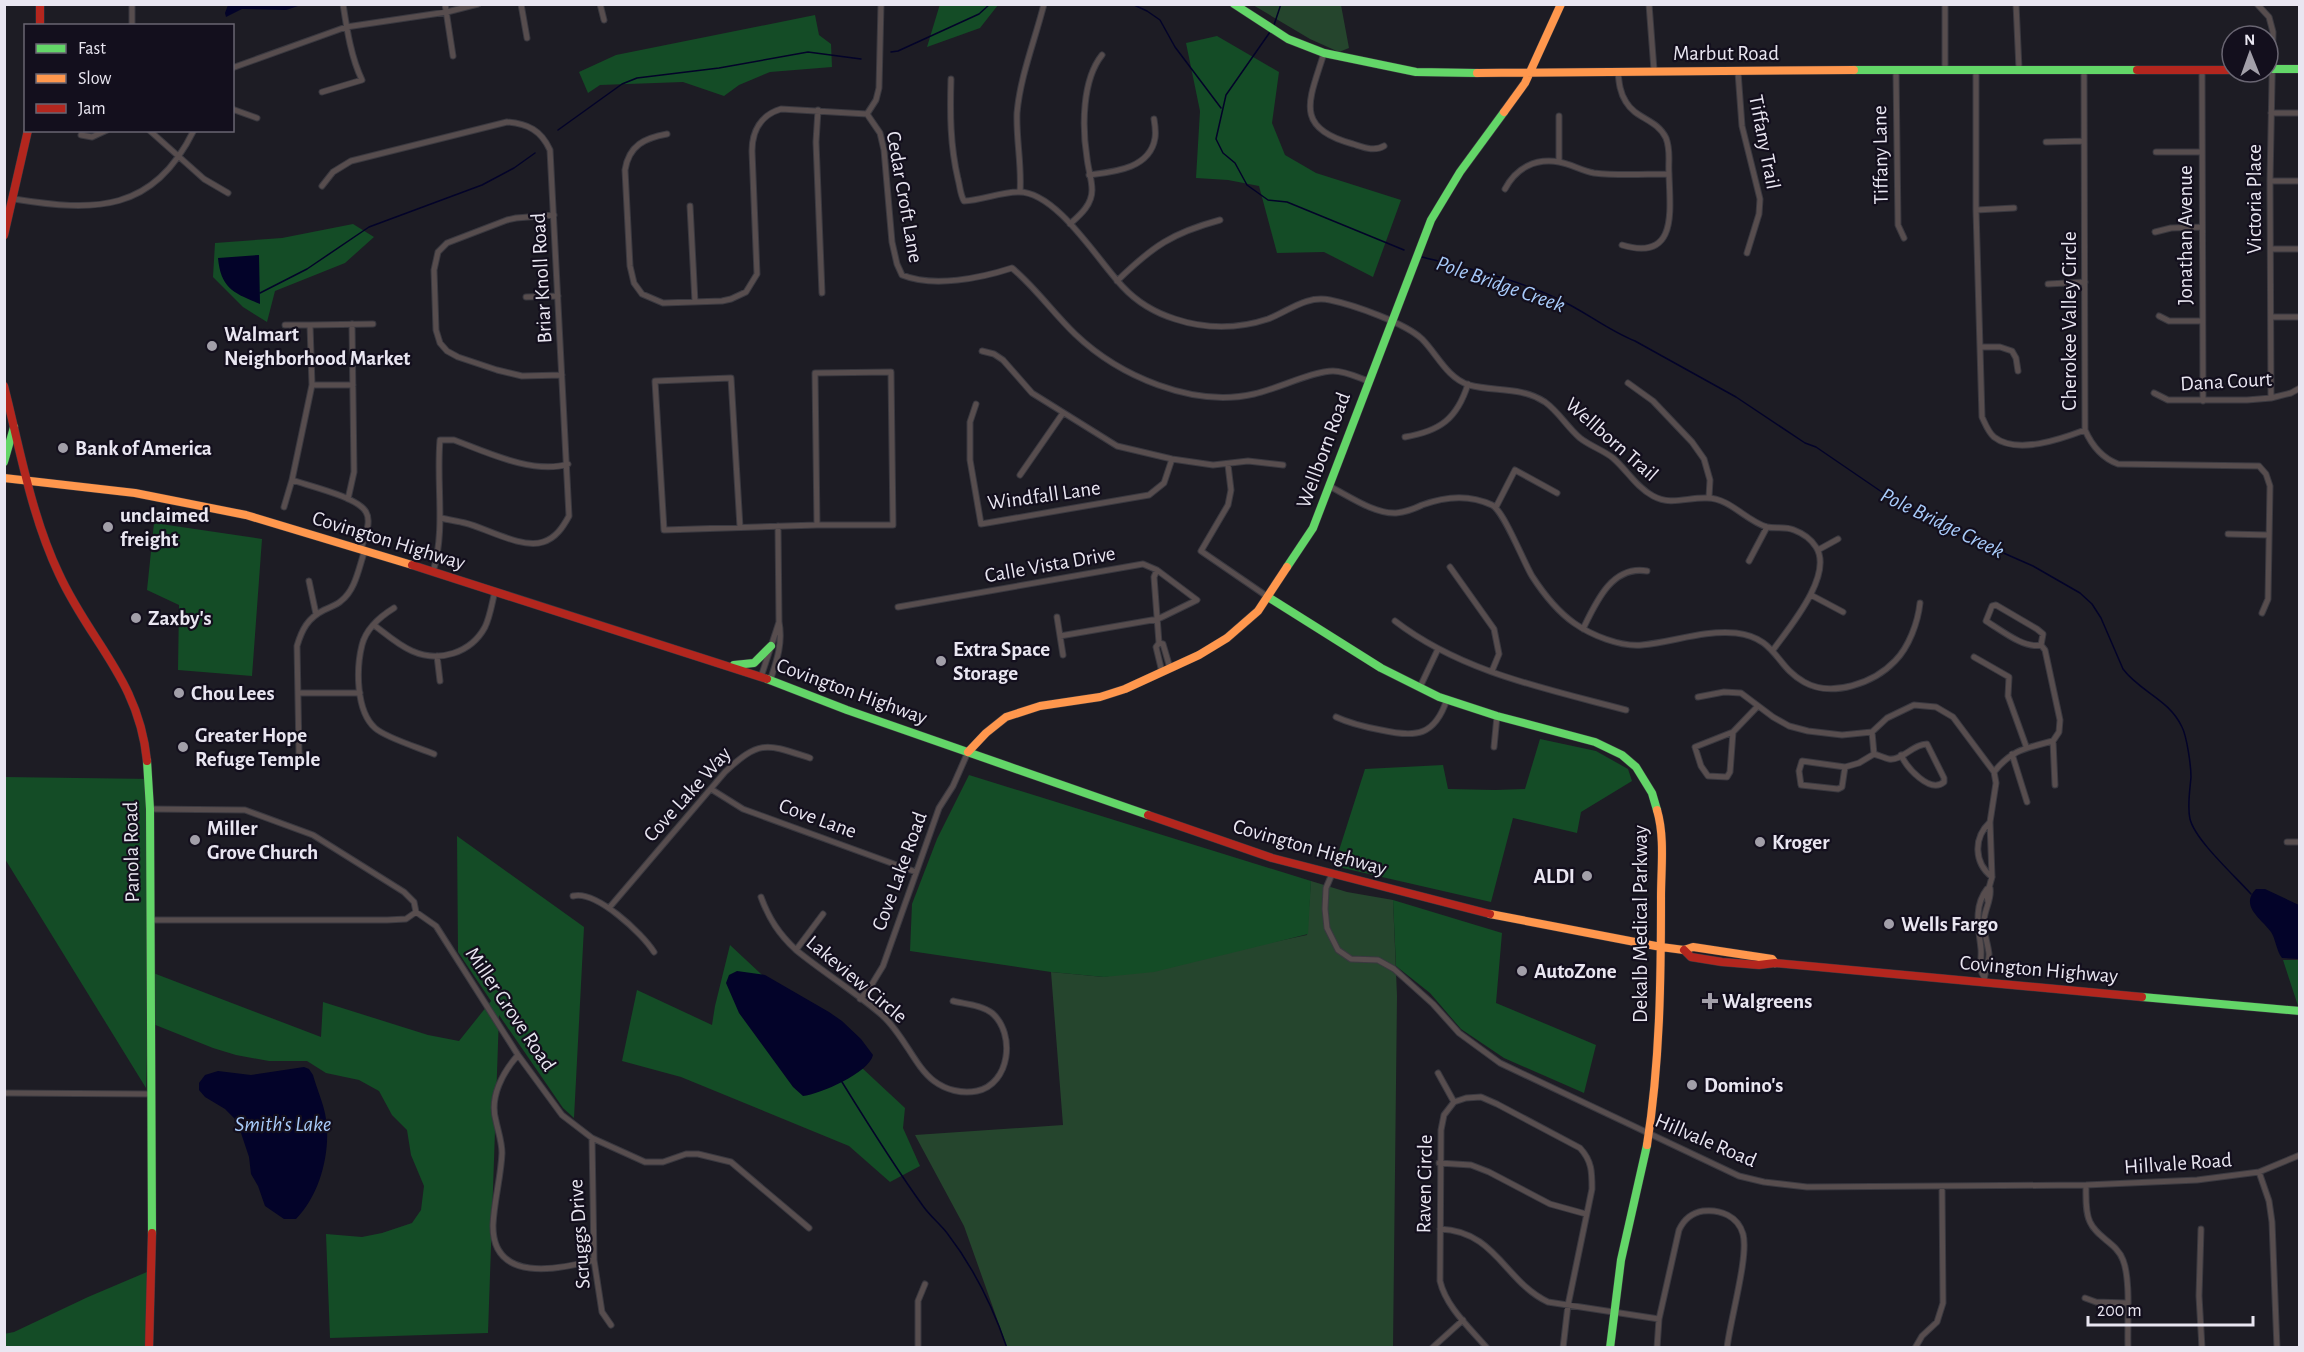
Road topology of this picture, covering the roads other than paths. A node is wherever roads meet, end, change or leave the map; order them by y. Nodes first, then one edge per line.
1 (40, 4) edge
2 (132, 4) edge
3 (343, 4) edge
4 (445, 4) edge
5 (478, 4) edge
6 (521, 4) edge
7 (600, 4) edge
8 (881, 4) edge
9 (1044, 4) edge
10 (1234, 4) edge
11 (1649, 4) edge
12 (1945, 4) edge
13 (2016, 4) edge
14 (2257, 4) edge
15 (1558, 5) edge
16 (447, 12) junction
17 (604, 20) dead end
18 (40, 24) edge
19 (132, 24) edge
20 (2271, 24) edge
21 (346, 27) junction
22 (527, 38) dead end
23 (1324, 53) junction
24 (1102, 55) dead end
25 (453, 56) dead end
26 (234, 67) edge
27 (2019, 69) junction
28 (2280, 69) edge
29 (2300, 69) edge
30 (1654, 70) junction
31 (1896, 70) junction
32 (1945, 70) junction
33 (2084, 70) junction
34 (2202, 70) junction
35 (2220, 70) edge
36 (1976, 71) junction
37 (1618, 72) junction
38 (1738, 72) junction
39 (1514, 73) junction
40 (1531, 73) junction
41 (951, 79) dead end
42 (2271, 84) edge
43 (1520, 91) junction
44 (322, 92) dead end
45 (234, 110) edge
46 (818, 110) junction
47 (2271, 113) junction
48 (2300, 113) edge
49 (867, 114) junction
50 (1559, 116) dead end
51 (257, 118) dead end
52 (1154, 119) dead end
53 (28, 132) edge
54 (103, 132) edge
55 (150, 132) edge
56 (193, 132) edge
57 (667, 134) dead end
58 (81, 135) dead end
59 (2084, 141) junction
60 (2046, 142) dead end
61 (1384, 146) dead end
62 (2156, 152) dead end
63 (2201, 152) junction
64 (179, 156) junction
65 (1559, 162) junction
66 (1669, 174) junction
67 (1089, 176) junction
68 (2270, 181) junction
69 (2300, 181) edge
70 (322, 186) dead end
71 (1505, 189) dead end
72 (1020, 192) junction
73 (228, 193) dead end
74 (14, 199) junction
75 (690, 206) dead end
76 (2014, 208) dead end
77 (1976, 210) junction
78 (554, 215) junction
79 (1220, 220) dead end
80 (1070, 224) junction
81 (2202, 227) junction
82 (2155, 232) dead end
83 (4, 235) edge
84 (1904, 238) dead end
85 (1622, 245) dead end
86 (2271, 249) junction
87 (2300, 249) edge
88 (1747, 253) dead end
89 (1117, 280) junction
90 (2085, 282) junction
91 (2048, 284) dead end
92 (822, 293) dead end
93 (558, 296) junction
94 (526, 297) dead end
95 (695, 302) junction
96 (2159, 316) dead end
97 (2300, 316) edge
98 (2271, 317) junction
99 (1391, 321) junction
100 (2202, 321) junction
101 (352, 324) junction
102 (373, 324) dead end
103 (285, 325) dead end
104 (310, 325) junction
105 (1980, 347) junction
106 (982, 351) dead end
107 (2018, 371) dead end
108 (562, 375) junction
109 (1368, 381) junction
110 (1628, 383) dead end
111 (1468, 384) junction
112 (312, 385) junction
113 (353, 385) junction
114 (4, 386) edge
115 (2300, 388) edge
116 (2154, 393) dead end
117 (2271, 398) junction
118 (2203, 401) junction
119 (976, 404) dead end
120 (1063, 413) junction
121 (14, 427) junction
122 (2085, 430) junction
123 (1405, 437) dead end
124 (1172, 459) junction
125 (4, 462) edge
126 (568, 464) junction
127 (1227, 465) junction
128 (1283, 465) dead end
129 (1020, 475) dead end
130 (4, 478) edge
131 (292, 480) junction
132 (28, 481) junction
133 (1329, 486) junction
134 (1557, 492) dead end
135 (1709, 497) junction
136 (348, 499) junction
137 (284, 507) dead end
138 (1496, 507) junction
139 (441, 518) junction
140 (817, 525) junction
141 (778, 526) junction
142 (740, 527) junction
143 (1767, 527) junction
144 (2228, 534) dead end
145 (2269, 535) junction
146 (1839, 539) dead end
147 (363, 549) junction
148 (1818, 550) junction
149 (1749, 561) dead end
150 (1450, 567) dead end
151 (1157, 570) junction
152 (1647, 571) dead end
153 (433, 572) junction
154 (309, 581) dead end
155 (495, 591) junction
156 (1811, 595) junction
157 (1268, 597) junction
158 (1920, 603) dead end
159 (898, 607) dead end
160 (394, 608) dead end
161 (1843, 612) dead end
162 (2262, 613) dead end
163 (316, 614) junction
164 (1057, 617) dead end
165 (1158, 620) junction
166 (779, 621) junction
167 (1395, 621) dead end
168 (374, 625) junction
169 (1583, 629) junction
170 (1060, 636) junction
171 (2041, 645) junction
172 (771, 646) junction
173 (1438, 649) junction
174 (1773, 650) junction
175 (1063, 655) dead end
176 (437, 656) junction
177 (1974, 657) dead end
178 (728, 666) junction
179 (1166, 670) junction
180 (1491, 671) junction
181 (761, 677) junction
182 (440, 681) dead end
183 (770, 681) junction
184 (1420, 687) junction
185 (298, 693) junction
186 (360, 693) junction
187 (1698, 697) dead end
188 (1447, 699) junction
189 (1758, 706) junction
190 (1626, 710) dead end
191 (1497, 716) junction
192 (1336, 717) dead end
193 (1733, 732) junction
194 (1872, 732) junction
195 (2053, 741) junction
196 (2026, 746) junction
197 (1494, 747) dead end
198 (968, 752) junction
199 (434, 753) dead end
200 (1874, 754) junction
201 (2012, 754) junction
202 (1901, 755) junction
203 (810, 759) dead end
204 (302, 763) dead end
205 (1845, 767) junction
206 (1994, 772) junction
207 (2055, 785) dead end
208 (711, 789) junction
209 (2026, 802) dead end
210 (150, 809) junction
211 (1990, 822) junction
212 (2287, 842) dead end
213 (2300, 842) edge
214 (916, 872) junction
215 (1332, 874) junction
216 (1992, 877) junction
217 (573, 897) dead end
218 (761, 897) dead end
219 (609, 908) junction
220 (416, 912) junction
221 (823, 914) dead end
222 (150, 920) junction
223 (1660, 947) junction
224 (796, 950) junction
225 (654, 952) dead end
226 (1984, 980) junction
227 (860, 999) junction
228 (953, 1001) dead end
229 (2300, 1011) edge
230 (518, 1055) junction
231 (1438, 1073) dead end
232 (4, 1093) edge
233 (150, 1094) junction
234 (1454, 1102) junction
235 (1648, 1134) junction
236 (592, 1138) junction
237 (2300, 1155) edge
238 (1439, 1163) junction
239 (2259, 1172) junction
240 (2086, 1185) junction
241 (1942, 1187) junction
242 (1586, 1214) junction
243 (809, 1228) dead end
244 (1440, 1229) junction
245 (2201, 1229) dead end
246 (594, 1260) junction
247 (925, 1284) dead end
248 (2085, 1298) dead end
249 (2127, 1303) junction
250 (1568, 1305) junction
251 (1613, 1312) junction
252 (1659, 1319) junction
253 (1463, 1320) junction
254 (611, 1324) dead end
255 (148, 1347) edge
256 (918, 1347) edge
257 (1432, 1347) edge
258 (1487, 1347) edge
259 (1563, 1347) edge
260 (1610, 1347) edge
261 (1657, 1347) edge
262 (1727, 1347) edge
263 (1915, 1347) edge
264 (2127, 1347) edge
265 (2202, 1347) edge
266 (2277, 1347) edge

1 - 18 main road
2 - 19 street
3 - 21 street
4 - 16 street
5 - 16 street
6 - 22 street
7 - 17 street
8 - 49 street
9 - 72 street
10 - 23 main road, Marbut Road
11 - 30 street
12 - 32 street
13 - 27 street
14 - 20 street, Victoria Place
15 - 40 main road, Wellborn Road
16 - 21 street
16 - 25 street
21 - 26 street
21 - 44 street
23 - 39 main road, Marbut Road
23 - 61 street
24 - 67 street
27 - 33 main road, Marbut Road
27 - 36 main road, Marbut Road
28 - 29 main road
30 - 37 main road, Marbut Road
30 - 38 main road, Marbut Road
31 - 32 main road, Marbut Road
31 - 38 main road, Marbut Road
31 - 84 street, Tiffany Lane
32 - 36 main road, Marbut Road
33 - 34 main road, Marbut Road
33 - 59 street, Cherokee Valley Circle
34 - 35 main road, Marbut Road
34 - 63 street, Jonathan Avenue
36 - 77 street, Cherokee Valley Circle
37 - 40 main road, Marbut Road
37 - 66 street
38 - 88 street, Tiffany Trail
39 - 40 main road, Marbut Road
39 - 43 main road
40 - 43 main road, Wellborn Road
41 - 72 street
42 - 47 street, Victoria Place
43 - 99 main road, Wellborn Road
45 - 51 street
46 - 49 street
46 - 92 street
46 - 95 street
47 - 48 street
47 - 68 street, Victoria Place
49 - 109 street, Cedar Croft Lane
50 - 65 street
52 - 67 street
53 - 74 main road
54 - 58 street
55 - 64 street
56 - 64 street
57 - 95 street
59 - 60 street
59 - 90 street, Cherokee Valley Circle
62 - 63 street
63 - 81 street, Jonathan Avenue
64 - 73 street
64 - 74 street
65 - 66 street
65 - 71 street
66 - 85 street
67 - 80 street
68 - 69 street
68 - 86 street, Victoria Place
70 - 78 street, Briar Knoll Road
72 - 80 street
74 - 83 main road
75 - 95 street
76 - 77 street
77 - 105 street, Cherokee Valley Circle
78 - 93 street, Briar Knoll Road
78 - 108 street
79 - 89 street
80 - 89 street
81 - 82 street
81 - 100 street, Jonathan Avenue
86 - 87 street
86 - 98 street, Victoria Place
89 - 99 street
90 - 91 street
90 - 122 street, Cherokee Valley Circle
93 - 94 street
93 - 108 street, Briar Knoll Road
96 - 100 street
97 - 98 street
98 - 117 street, Victoria Place
99 - 109 main road, Wellborn Road
99 - 111 street
100 - 118 street, Jonathan Avenue
101 - 102 street
101 - 104 street
101 - 113 street
103 - 104 street
104 - 112 street
105 - 107 street
105 - 122 street, Cherokee Valley Circle
106 - 120 street
108 - 126 street, Briar Knoll Road
109 - 133 main road, Wellborn Road
110 - 135 street
111 - 123 street
111 - 135 street, Wellborn Trail
112 - 113 street
112 - 131 street
113 - 136 street
114 - 121 main road, Panola Road
115 - 117 street, Dana Court
116 - 118 street, Dana Court
117 - 118 street, Dana Court
119 - 124 street, Windfall Lane
120 - 124 street
120 - 129 street
121 - 125 main road
121 - 132 main road, Panola Road
122 - 145 street
124 - 127 street
126 - 139 street, Briar Knoll Road
126 - 139 street
127 - 128 street
127 - 157 street
130 - 132 main road, Covington Highway
131 - 136 street
131 - 137 street
132 - 147 main road, Covington Highway
132 - 210 main road, Panola Road
133 - 138 street
133 - 157 main road, Wellborn Road
134 - 138 street
135 - 143 street
136 - 147 street
138 - 169 street
139 - 153 street
140 - 140 street
140 - 141 street
141 - 142 street
141 - 166 street
142 - 142 street
143 - 148 street
143 - 149 street
144 - 145 street
145 - 162 street
146 - 148 street
147 - 153 main road, Covington Highway
147 - 163 street
148 - 156 street
150 - 180 street
151 - 159 street, Calle Vista Drive
151 - 165 street
151 - 165 street, Calle Vista Drive
152 - 169 street
153 - 155 main road, Covington Highway
154 - 163 street
155 - 176 street
155 - 178 main road, Covington Highway
156 - 161 street
156 - 174 street
157 - 179 main road, Wellborn Road
157 - 184 main road, Dekalb Medical Parkway
158 - 174 street
160 - 168 street
163 - 185 street
164 - 170 street
165 - 170 street
165 - 179 street
166 - 172 street
166 - 183 street
167 - 173 street
168 - 176 street
168 - 186 street
169 - 174 street
170 - 175 street
171 - 171 street
171 - 195 street
172 - 178 main road
172 - 181 street
173 - 180 street
173 - 184 street
176 - 182 street
177 - 196 street
178 - 181 main road, Covington Highway
179 - 198 main road, Wellborn Road
180 - 190 street
181 - 183 main road, Covington Highway
183 - 198 main road, Covington Highway
184 - 188 main road, Dekalb Medical Parkway
185 - 186 street
185 - 204 street
186 - 199 street
187 - 189 street
188 - 191 main road, Dekalb Medical Parkway
188 - 192 street
189 - 193 street
189 - 194 street
191 - 197 street
191 - 223 main road, Dekalb Medical Parkway
193 - 193 street
194 - 200 street
194 - 206 street
195 - 196 street
195 - 207 street
196 - 201 street
198 - 214 street, Cove Lake Road
198 - 215 main road, Covington Highway
200 - 202 street
200 - 205 street
201 - 206 street
201 - 209 street
202 - 202 street
203 - 208 street, Cove Lake Way
205 - 205 street
206 - 211 street
208 - 214 street, Cove Lane
208 - 219 street, Cove Lake Way
210 - 220 street, Miller Grove Road
210 - 222 main road, Panola Road
211 - 216 street
211 - 216 street
212 - 213 street
214 - 227 street, Cove Lake Road
215 - 223 main road, Covington Highway
215 - 235 street, Hillvale Road
216 - 226 street
217 - 219 street
218 - 224 street, Lakeview Circle
219 - 225 street
220 - 222 street
220 - 230 street, Miller Grove Road
221 - 224 street
222 - 233 main road, Panola Road
223 - 226 main road, Covington Highway
223 - 235 main road, Dekalb Medical Parkway
224 - 227 street, Lakeview Circle
226 - 229 main road, Covington Highway
227 - 228 street, Lakeview Circle
230 - 236 street, Miller Grove Road
230 - 246 street
231 - 234 street
232 - 233 street
233 - 255 main road, Panola Road
234 - 238 street, Raven Circle
234 - 242 street
235 - 241 street, Hillvale Road
235 - 251 main road, Dekalb Medical Parkway
236 - 243 street, Miller Grove Road
236 - 246 street, Scruggs Drive
237 - 239 street, Hillvale Road
238 - 242 street
238 - 244 street, Raven Circle
239 - 240 street, Hillvale Road
239 - 266 street
240 - 241 street, Hillvale Road
240 - 249 street
241 - 263 street
242 - 250 street
244 - 250 street
244 - 253 street, Raven Circle
245 - 265 street
246 - 254 street, Scruggs Drive
247 - 256 street
248 - 249 street
249 - 264 street
250 - 251 street
250 - 259 street
251 - 252 street
251 - 260 main road, Dekalb Medical Parkway
252 - 261 street
252 - 262 street
253 - 257 street
253 - 258 street, Raven Circle

